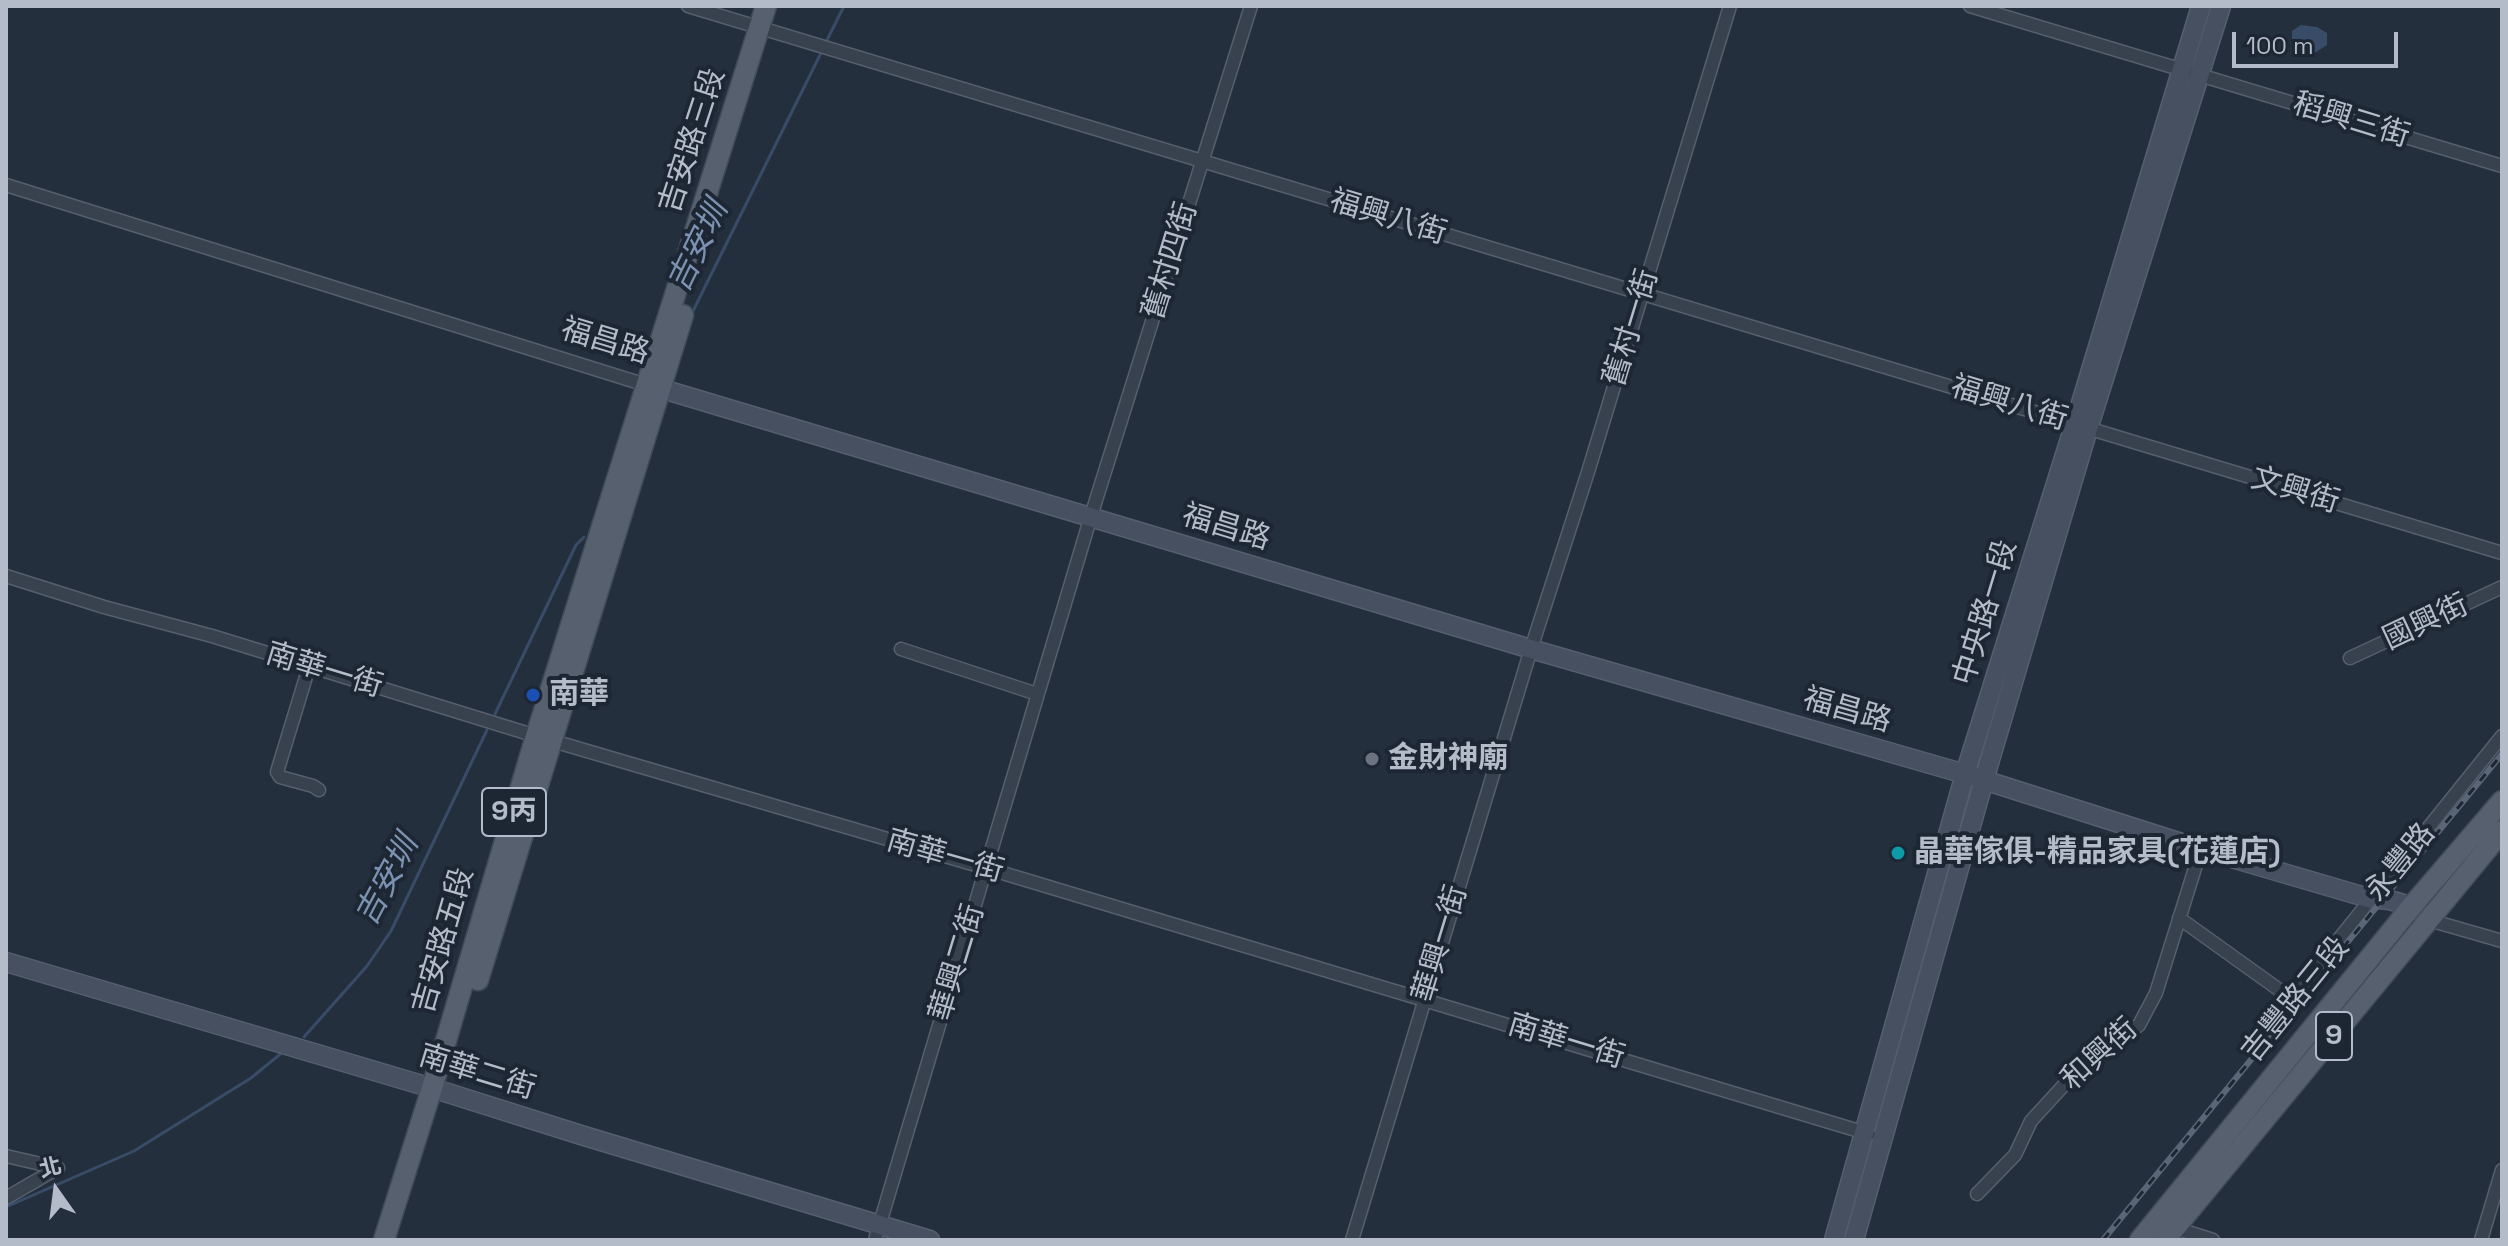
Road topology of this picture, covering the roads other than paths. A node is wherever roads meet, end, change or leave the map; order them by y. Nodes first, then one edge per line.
1 (688, 6) edge
2 (766, 6) edge
3 (777, 6) edge
4 (1251, 6) edge
5 (1730, 6) edge
6 (1970, 6) edge
7 (2201, 6) edge
8 (2221, 6) edge
9 (765, 30) junction
10 (2191, 73) junction
11 (1202, 162) junction
12 (2502, 166) edge
13 (6, 185) edge
14 (1643, 295) junction
15 (653, 386) junction
16 (2082, 426) junction
17 (1091, 516) junction
18 (2502, 553) edge
19 (6, 576) edge
20 (2502, 587) edge
21 (901, 649) dead end
22 (1531, 649) junction
23 (2350, 658) dead end
24 (309, 667) junction
25 (1037, 694) junction
26 (2502, 736) edge
27 (544, 738) junction
28 (1965, 774) junction
29 (1984, 780) junction
30 (319, 790) dead end
31 (2502, 801) edge
32 (2502, 831) edge
33 (2201, 849) junction
34 (986, 868) junction
35 (2372, 899) junction
36 (2412, 906) junction
37 (2179, 918) junction
38 (2429, 920) junction
39 (2502, 941) edge
40 (6, 962) edge
41 (1424, 1000) junction
42 (438, 1089) junction
43 (1865, 1133) junction
44 (1884, 1139) junction
45 (6, 1156) edge
46 (2502, 1170) edge
47 (1977, 1194) dead end
48 (6, 1198) edge
49 (877, 1232) edge
50 (2170, 1234) edge
51 (384, 1240) edge
52 (398, 1240) edge
53 (930, 1240) edge
54 (1352, 1240) edge
55 (1834, 1240) edge
56 (1854, 1240) edge
57 (2140, 1240) edge
58 (2213, 1240) edge
59 (2481, 1240) edge

1 - 9 street, 福興八街
2 - 9 main road, 吉安路三段 / 9丙
3 - 9 main road, 吉安路三段 / 9丙
4 - 11 street, 舊村四街
5 - 14 street, 舊村一街
6 - 10 street, 稻興三街
7 - 10 street, 中央路一段
8 - 10 street, 中央路一段
9 - 11 street, 福興八街
9 - 15 main road, 吉安路三段 / 9丙
10 - 12 street, 稻興三街
10 - 16 street, 中央路一段
11 - 14 street, 福興八街
11 - 17 street, 舊村四街
13 - 15 street, 福昌路
14 - 16 street, 福興八街
14 - 22 street, 舊村一街
15 - 17 street, 福昌路
15 - 27 main road, 吉安路五段 / 9丙
16 - 18 street, 文興街
16 - 28 street, 中央路一段
16 - 29 street, 中央路一段
17 - 22 street, 福昌路
17 - 25 street, 華興二街
19 - 24 street, 南華一街
20 - 23 street, 國興街
21 - 25 street
22 - 28 street, 福昌路
22 - 41 street, 華興一街
24 - 27 street, 南華一街
24 - 30 street
25 - 34 street, 華興二街
26 - 35 street, 永豐路
27 - 34 street, 南華一街
27 - 42 main road, 吉安路五段 / 9丙
28 - 29 street, 福昌路
28 - 43 street, 中央路一段
29 - 33 street, 福昌路
29 - 44 street, 中央路一段
31 - 36 main road, 吉豐路三段 / 9
32 - 38 main road, 吉豐路三段 / 9
33 - 35 street, 福昌路
33 - 37 street, 和興街
34 - 41 street, 南華一街
34 - 49 street, 華興二街
35 - 36 street, 福昌路
35 - 37 street, 永豐路
36 - 38 street, 福昌路
36 - 57 main road, 吉豐路三段 / 9
37 - 47 street, 和興街
38 - 39 street
38 - 50 main road, 吉豐路三段 / 9
40 - 42 street, 南華二街
41 - 43 street, 南華一街
41 - 54 street, 華興一街
42 - 49 street, 南華二街
42 - 51 main road, 吉安路五段 / 9丙
42 - 52 main road, 吉安路五段 / 9丙
43 - 44 street, 南華一街
43 - 55 street, 中央路一段
44 - 56 street, 中央路一段
45 - 48 street
46 - 59 street
49 - 53 street, 南華二街
50 - 58 street

